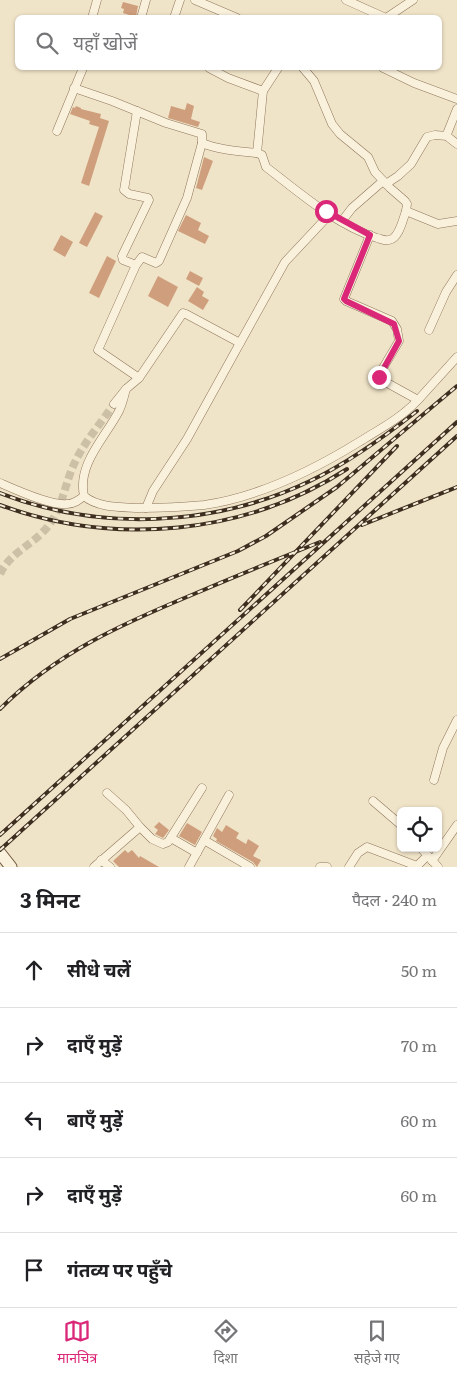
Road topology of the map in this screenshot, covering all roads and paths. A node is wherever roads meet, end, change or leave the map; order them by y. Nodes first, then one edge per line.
1 (97, 0) edge
2 (146, 0) edge
3 (180, 0) edge
4 (195, 0) edge
5 (346, 0) edge
6 (413, 0) edge
7 (93, 15) edge
8 (142, 15) edge
9 (175, 15) edge
10 (230, 15) edge
11 (379, 15) edge
12 (390, 15) edge
13 (82, 70) edge
14 (213, 70) edge
15 (277, 70) edge
16 (305, 70) edge
17 (387, 70) edge
18 (74, 88) junction
19 (263, 91) junction
20 (457, 99) edge
21 (457, 109) edge
22 (137, 111) junction
23 (57, 131) dead end
24 (447, 136) junction
25 (202, 143) junction
26 (457, 144) edge
27 (257, 153) junction
28 (385, 183) junction
29 (406, 211) junction
30 (330, 214) junction
31 (342, 221) junction
32 (457, 221) edge
33 (370, 235) junction
34 (136, 264) junction
35 (457, 275) edge
36 (430, 330) dead end
37 (240, 343) junction
38 (457, 357) edge
39 (139, 378) junction
40 (126, 389) junction
41 (418, 400) junction
42 (114, 404) tunnel mouth
43 (0, 483) edge
44 (84, 496) junction
45 (146, 508) junction
46 (457, 720) edge
47 (434, 780) dead end
48 (202, 788) dead end
49 (107, 793) dead end
50 (229, 795) dead end
51 (373, 801) dead end
52 (397, 822) edge
53 (457, 825) edge
54 (140, 827) junction
55 (171, 838) junction
56 (204, 840) junction
57 (0, 853) edge
58 (197, 853) junction
59 (101, 860) junction
60 (433, 861) edge
61 (12, 867) edge
62 (94, 867) edge
63 (110, 867) edge
64 (189, 867) edge
65 (250, 867) edge
66 (320, 867) edge
67 (327, 867) edge
68 (349, 867) edge

1 - 7 street
2 - 8 street
3 - 9 street
4 - 10 street
5 - 11 street
6 - 12 street
13 - 18 street
14 - 19 street
15 - 19 street
16 - 28 street
17 - 20 street
18 - 22 street
18 - 23 street
19 - 27 street
21 - 24 street
22 - 25 street
22 - 34 street
24 - 26 street
24 - 28 street
25 - 27 street
25 - 34 street
27 - 30 street
28 - 29 street
28 - 31 street
29 - 32 street
29 - 33 street
30 - 31 street
30 - 37 street
31 - 33 street
33 - 41 street
34 - 39 street
35 - 36 street
37 - 39 street
37 - 45 street
38 - 41 street
39 - 40 street
40 - 42 street
40 - 44 street
41 - 45 street
43 - 44 street
44 - 45 street
46 - 47 street
48 - 55 street
49 - 54 street
50 - 56 street
51 - 52 street
53 - 60 street
54 - 55 street
54 - 59 street
55 - 58 street
56 - 58 street
56 - 65 street
57 - 61 street
58 - 64 street
59 - 62 street
59 - 63 street
60 - 68 street
66 - 67 street

